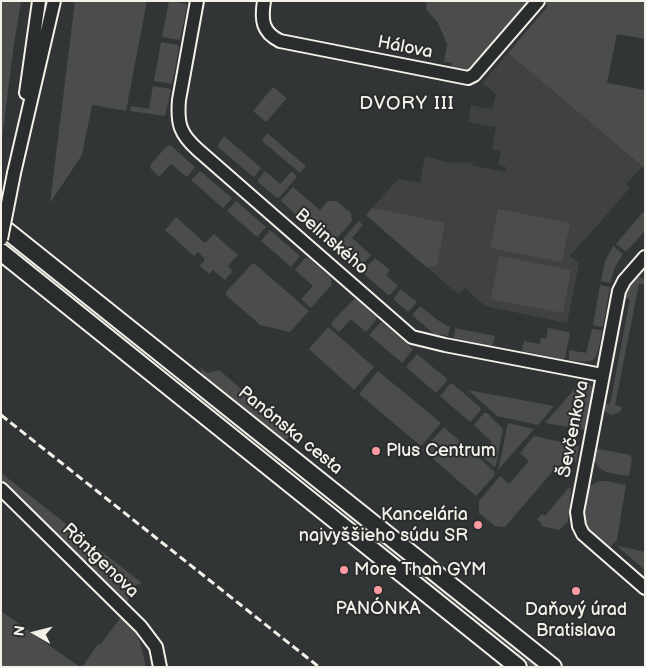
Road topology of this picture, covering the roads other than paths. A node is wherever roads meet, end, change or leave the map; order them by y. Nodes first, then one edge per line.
1 (39, 1) edge
2 (54, 1) edge
3 (197, 1) edge
4 (264, 1) edge
5 (538, 1) edge
6 (14, 173) junction
7 (1, 226) edge
8 (1, 239) edge
9 (1, 252) edge
10 (645, 257) edge
11 (602, 375) junction
12 (1, 489) edge
13 (645, 588) edge
14 (160, 667) edge
15 (518, 667) edge
16 (553, 667) edge

1 - 6 street
2 - 6 street
3 - 11 street, Belinského
4 - 5 street, Hálova
6 - 8 street, bridge
7 - 16 main road, Panónska cesta
9 - 15 main road
10 - 11 street, Ševčenkova
11 - 13 street, Ševčenkova
12 - 14 street, Röntgenova

